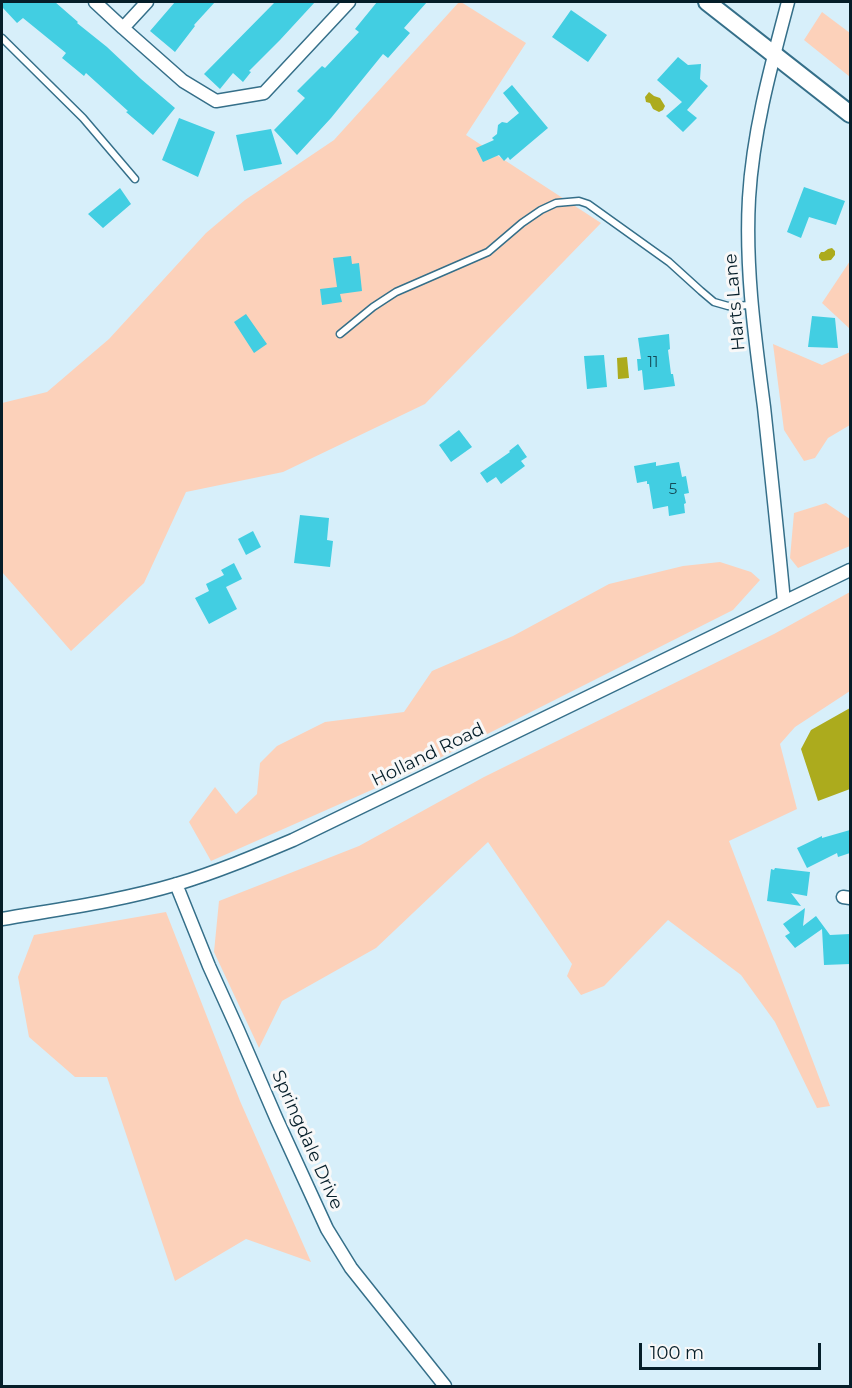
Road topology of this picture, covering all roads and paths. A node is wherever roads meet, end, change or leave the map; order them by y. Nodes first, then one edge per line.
1 (95, 2) edge
2 (147, 2) edge
3 (349, 2) edge
4 (707, 2) edge
5 (788, 2) edge
6 (123, 28) junction
7 (2, 38) edge
8 (774, 54) junction
9 (850, 114) edge
10 (135, 179) dead end
11 (752, 305) junction
12 (340, 334) dead end
13 (850, 570) edge
14 (784, 602) junction
15 (176, 884) junction
16 (2, 919) edge
17 (445, 1386) edge

1 - 6 street
2 - 6 street
3 - 6 street
4 - 8 main road
5 - 8 street, Harts Lane
7 - 10 lane
8 - 9 main road
8 - 11 street, Harts Lane
11 - 12 lane
11 - 14 street, Harts Lane
13 - 14 street, Holland Road
14 - 15 street, Holland Road
15 - 16 street, Holland Road
15 - 17 street, Springdale Drive

